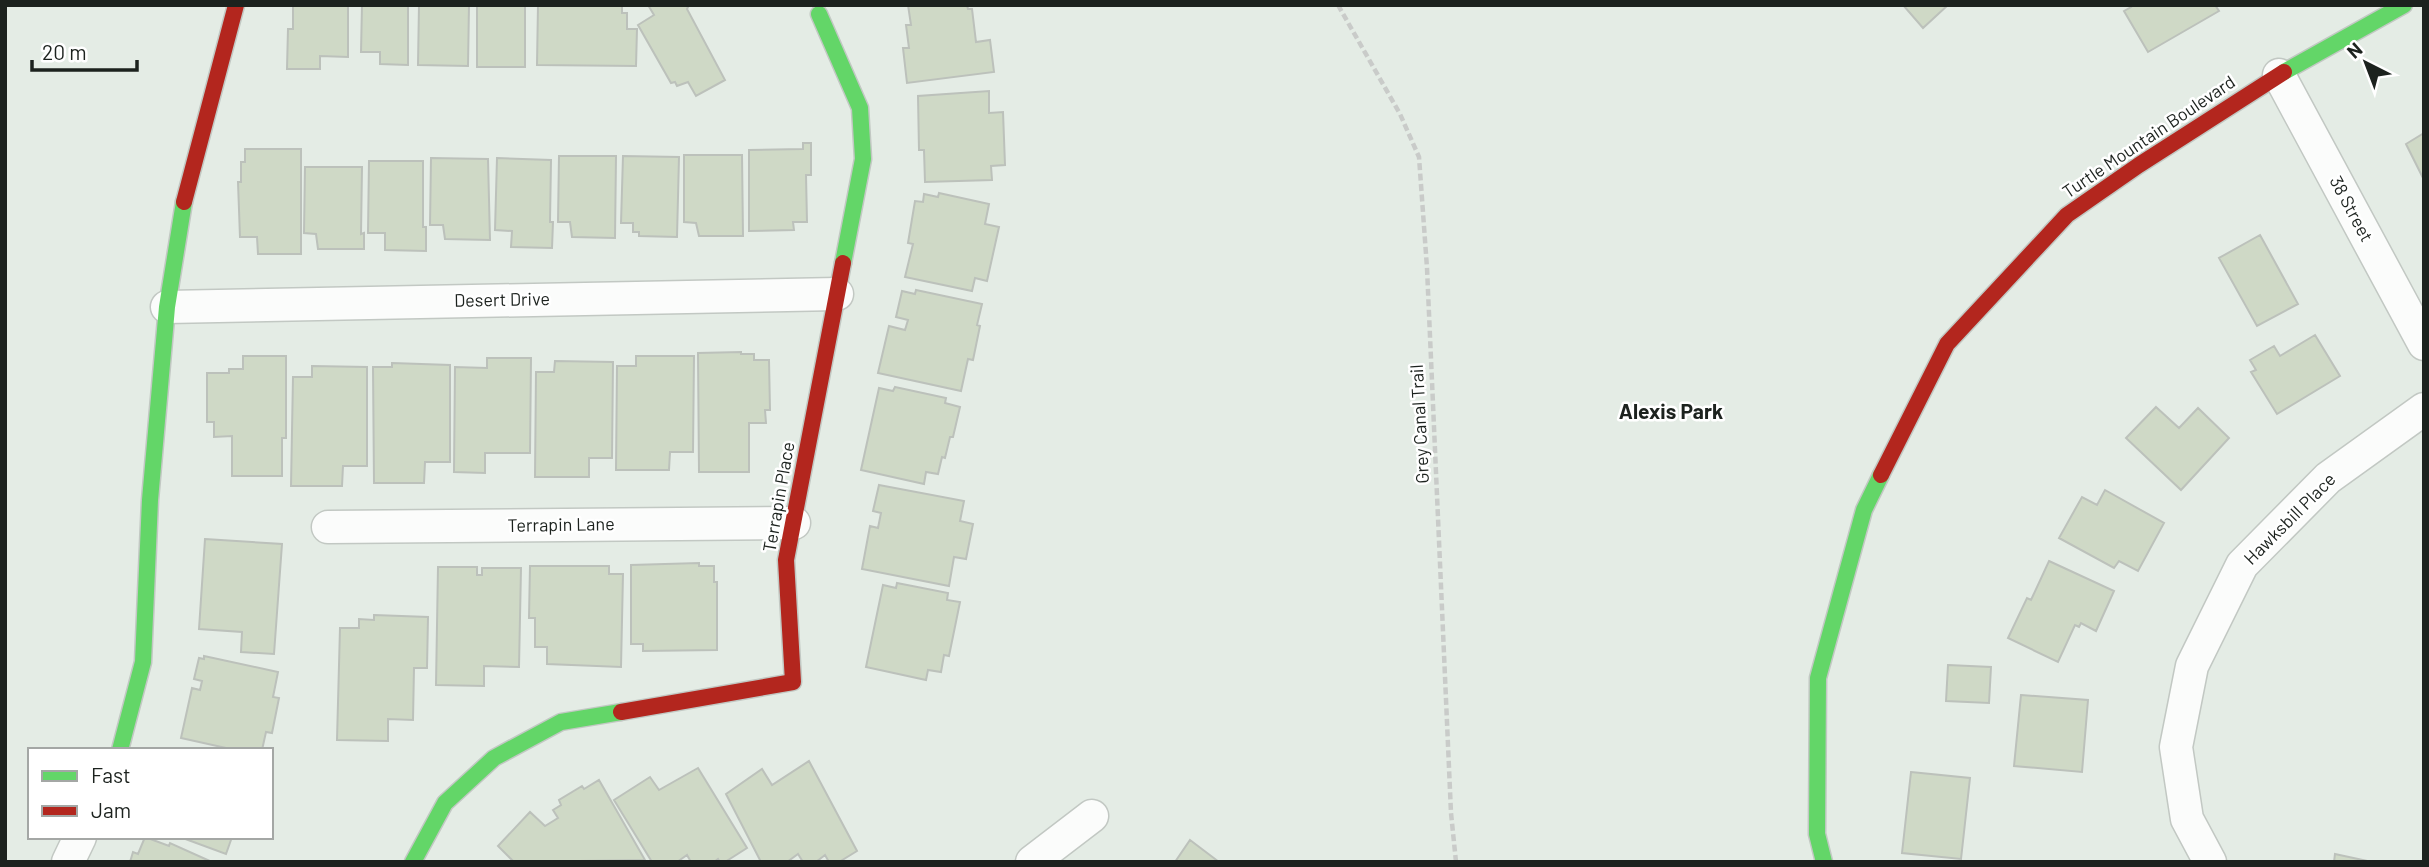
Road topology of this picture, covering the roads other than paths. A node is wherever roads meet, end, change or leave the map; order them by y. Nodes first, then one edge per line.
1 (236, 5) edge
2 (2404, 5) edge
3 (819, 14) dead end
4 (2279, 75) junction
5 (837, 294) junction
6 (167, 307) junction
7 (2424, 344) edge
8 (2424, 409) edge
9 (794, 523) junction
10 (328, 527) dead end
11 (121, 748) edge
12 (1092, 816) dead end
13 (79, 839) edge
14 (68, 862) edge
15 (413, 862) edge
16 (1032, 862) edge
17 (1824, 862) edge
18 (2210, 862) edge

1 - 6 street
2 - 4 street, Turtle Mountain Boulevard
3 - 5 street, Terrapin Place
4 - 7 street, 38 Street
4 - 17 street, Turtle Mountain Boulevard
5 - 6 street, Desert Drive
5 - 9 street, Terrapin Place
6 - 11 street
8 - 18 street, Hawksbill Place
9 - 10 street, Terrapin Lane
9 - 15 street, Terrapin Place
12 - 16 street
13 - 14 street

